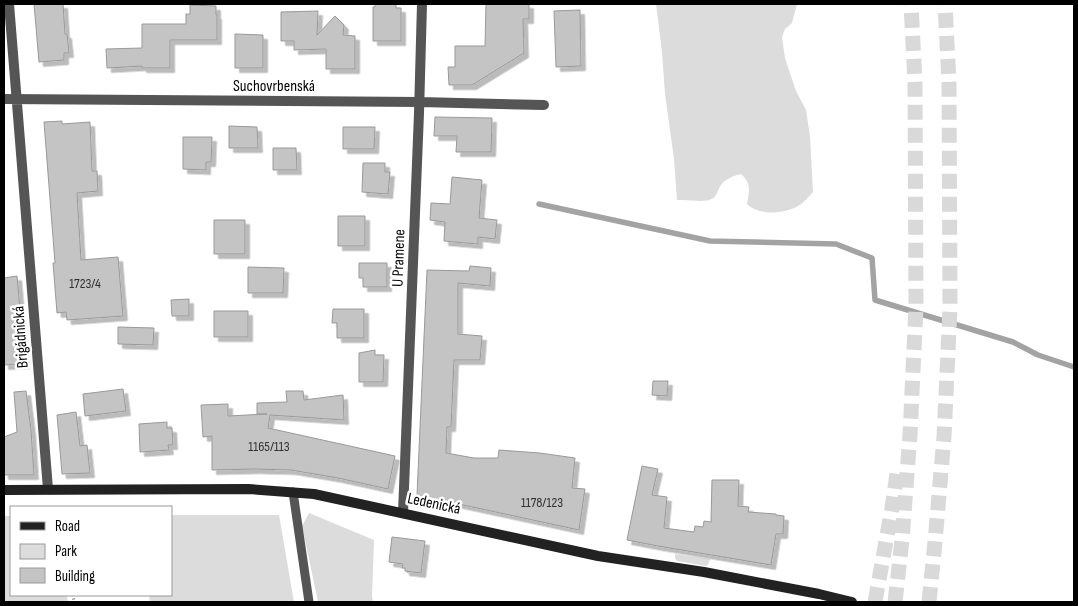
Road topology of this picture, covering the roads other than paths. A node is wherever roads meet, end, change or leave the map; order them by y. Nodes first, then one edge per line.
1 (10, 4) edge
2 (422, 4) edge
3 (4, 99) edge
4 (18, 99) junction
5 (420, 102) junction
6 (544, 105) dead end
7 (48, 489) junction
8 (4, 490) edge
9 (293, 492) junction
10 (403, 513) junction
11 (309, 602) edge
12 (852, 602) edge

1 - 4 street, Brigádnická
2 - 5 street, U Pramene
3 - 4 street, Suchovrbenská
4 - 5 street, Suchovrbenská
4 - 7 street, Brigádnická
5 - 6 street, Suchovrbenská
5 - 10 street, U Pramene
7 - 8 main road, Ledenická
7 - 9 main road, Ledenická
9 - 10 main road, Ledenická
9 - 11 lane
10 - 12 main road, Ledenická

